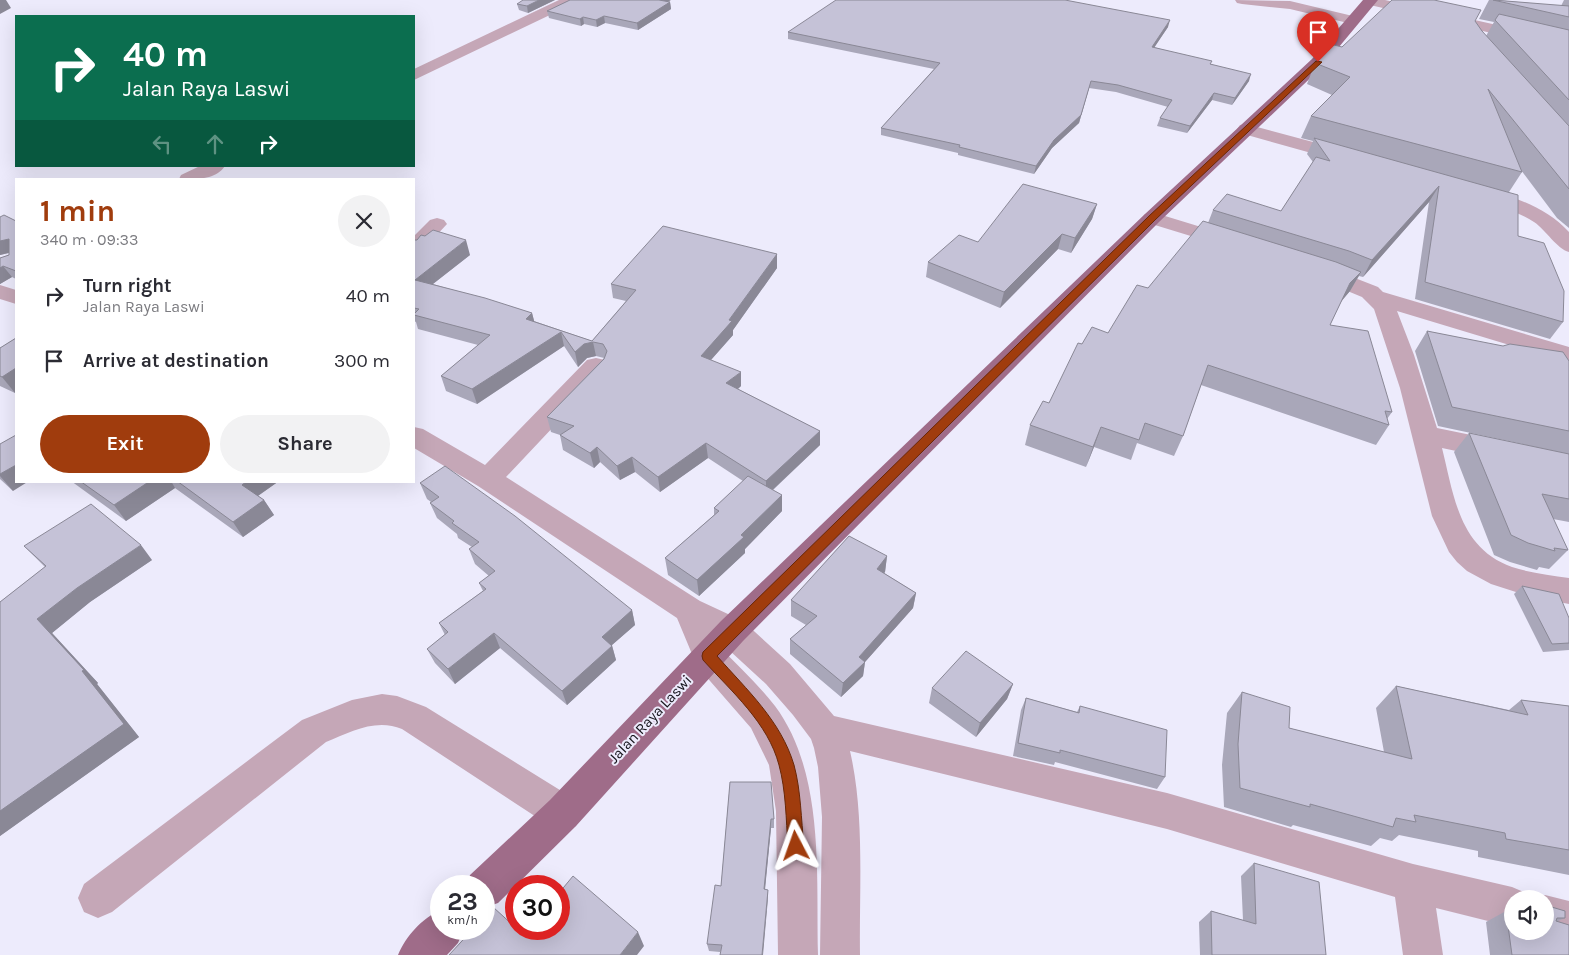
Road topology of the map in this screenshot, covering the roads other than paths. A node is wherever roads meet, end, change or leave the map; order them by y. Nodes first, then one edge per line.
1 (570, 0) edge
2 (1243, 0) edge
3 (1430, 0) edge
4 (1370, 1) edge
5 (1348, 26) junction
6 (1569, 32) edge
7 (1569, 46) edge
8 (415, 75) edge
9 (1246, 129) junction
10 (1366, 162) edge
11 (214, 167) edge
12 (190, 178) edge
13 (1468, 191) edge
14 (1152, 218) junction
15 (437, 224) dead end
16 (1569, 246) edge
17 (415, 247) edge
18 (1249, 248) edge
19 (1295, 263) edge
20 (0, 292) edge
21 (15, 297) edge
22 (1378, 298) junction
23 (1395, 337) junction
24 (1423, 342) dead end
25 (1569, 355) edge
26 (596, 366) edge
27 (1425, 435) junction
28 (415, 437) edge
29 (1569, 465) edge
30 (488, 479) junction
31 (1569, 591) edge
32 (689, 610) junction
33 (732, 631) junction
34 (708, 656) junction
35 (824, 729) junction
36 (563, 813) junction
37 (495, 878) edge
38 (1413, 883) junction
39 (98, 898) dead end
40 (1504, 905) edge
41 (1554, 917) edge
42 (1569, 921) edge
43 (433, 940) edge
44 (418, 955) edge
45 (798, 955) edge
46 (840, 955) edge
47 (1424, 955) edge

1 - 8 street
2 - 5 street
3 - 6 street
4 - 5 main road, Jalan Raya Laswi
4 - 7 street
5 - 9 main road, Jalan Raya Laswi
9 - 10 street
9 - 14 main road, Jalan Raya Laswi
11 - 12 street
13 - 16 street
14 - 18 street
14 - 33 main road, Jalan Raya Laswi
15 - 17 street
19 - 22 street
20 - 21 street
22 - 23 street
22 - 25 street
23 - 24 street
23 - 27 street
26 - 30 street
27 - 29 street
27 - 31 street
28 - 30 street
30 - 32 street
32 - 33 street
32 - 34 street
33 - 34 main road, Jalan Raya Laswi
33 - 35 street
34 - 36 main road, Jalan Raya Laswi
34 - 45 street
35 - 38 street
35 - 46 street
36 - 37 main road, Jalan Raya Laswi
36 - 39 street
38 - 40 street
38 - 47 street
41 - 42 street
43 - 44 main road

